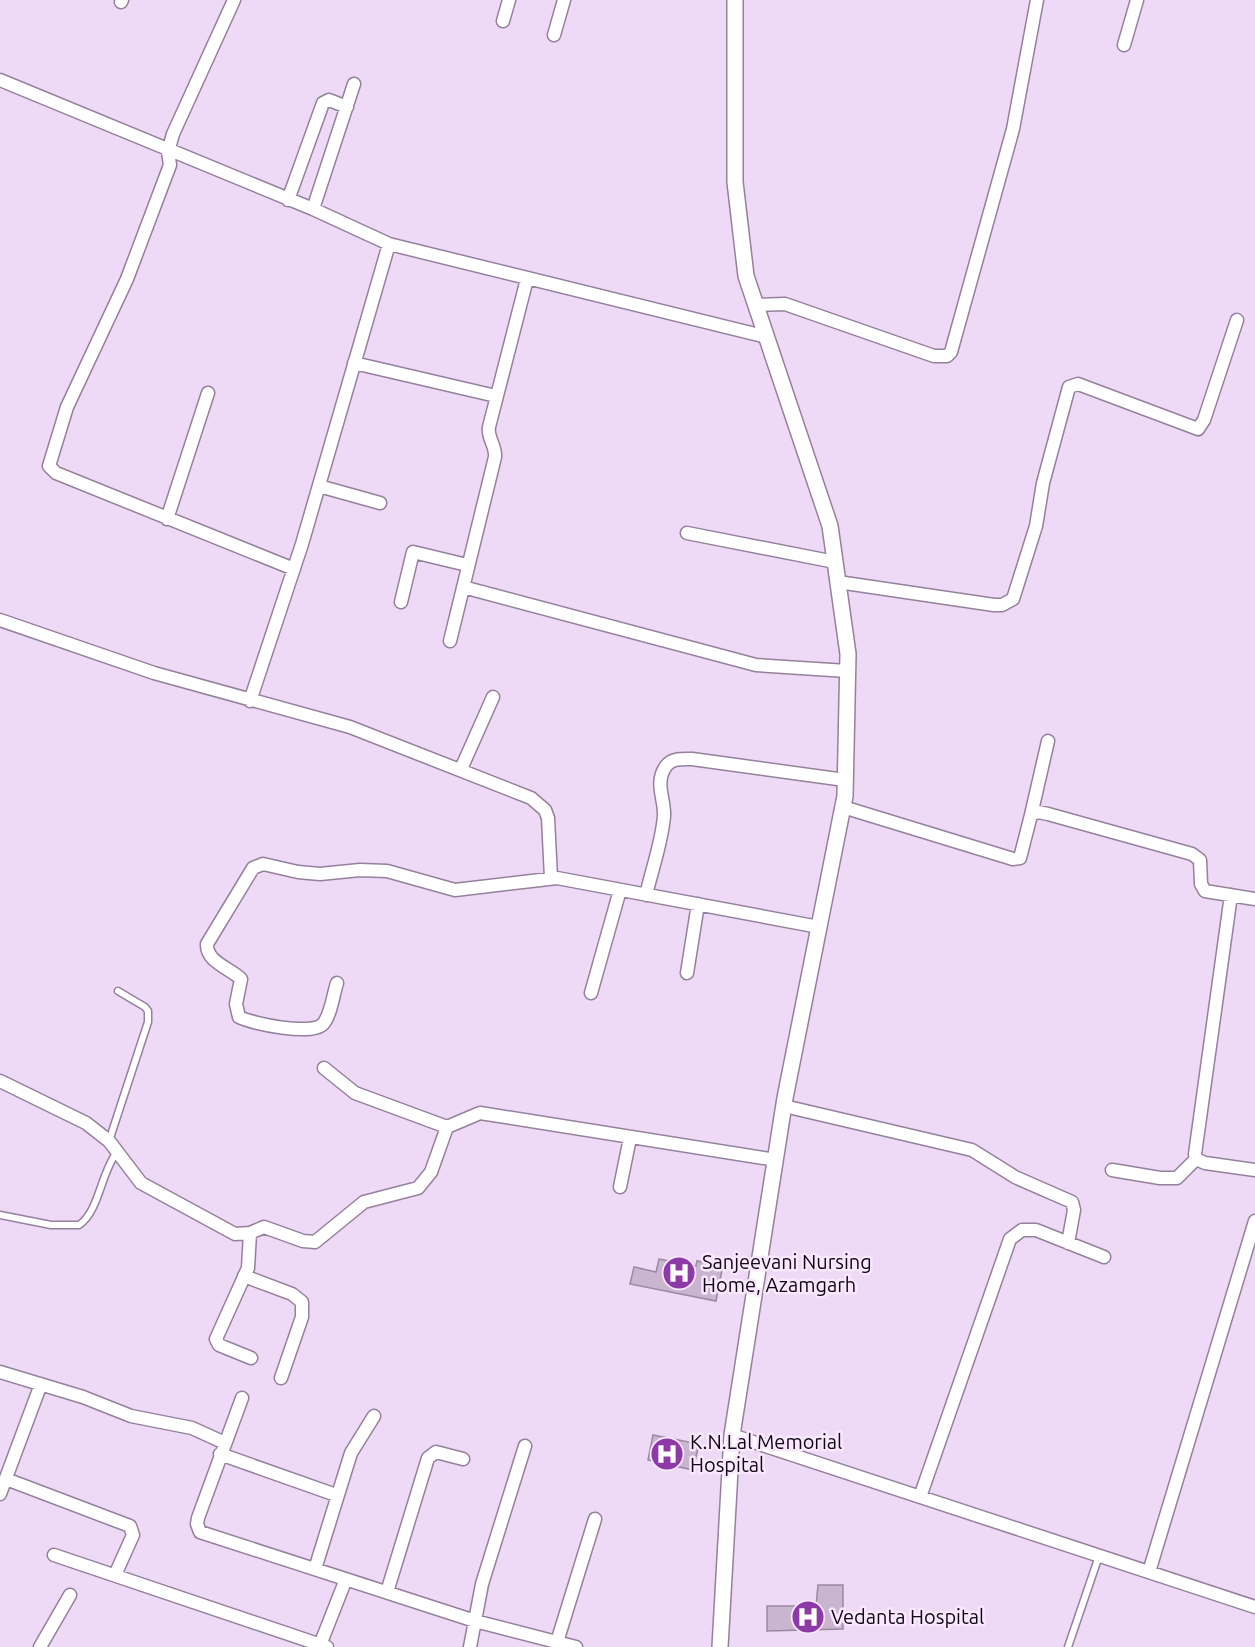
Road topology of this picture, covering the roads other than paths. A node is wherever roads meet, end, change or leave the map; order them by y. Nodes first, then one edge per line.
1 (234, 0) edge
2 (509, 0) edge
3 (564, 0) edge
4 (735, 0) edge
5 (1037, 0) edge
6 (1137, 0) edge
7 (503, 21) dead end
8 (554, 35) dead end
9 (1124, 45) dead end
10 (0, 80) edge
11 (354, 84) dead end
12 (347, 108) junction
13 (168, 152) junction
14 (288, 200) junction
15 (314, 209) junction
16 (389, 244) junction
17 (527, 279) junction
18 (756, 305) junction
19 (1237, 320) dead end
20 (767, 338) junction
21 (354, 363) junction
22 (208, 393) dead end
23 (496, 396) junction
24 (319, 486) junction
25 (380, 503) dead end
26 (167, 519) junction
27 (687, 533) dead end
28 (835, 562) junction
29 (467, 565) junction
30 (294, 569) junction
31 (838, 582) junction
32 (463, 586) junction
33 (401, 602) dead end
34 (0, 620) edge
35 (450, 641) dead end
36 (847, 671) junction
37 (493, 697) dead end
38 (250, 701) junction
39 (1048, 741) dead end
40 (461, 769) junction
41 (845, 780) junction
42 (843, 807) junction
43 (1031, 815) junction
44 (551, 878) junction
45 (620, 891) junction
46 (646, 895) junction
47 (1231, 895) junction
48 (1255, 899) edge
49 (698, 904) junction
50 (819, 927) junction
51 (687, 973) dead end
52 (337, 983) dead end
53 (118, 991) dead end
54 (591, 993) dead end
55 (324, 1068) dead end
56 (0, 1081) edge
57 (784, 1106) junction
58 (447, 1127) junction
59 (630, 1138) junction
60 (110, 1141) junction
61 (117, 1152) junction
62 (1197, 1159) junction
63 (776, 1160) junction
64 (1112, 1170) dead end
65 (1255, 1170) edge
66 (620, 1187) dead end
67 (0, 1215) edge
68 (1255, 1221) edge
69 (250, 1233) junction
70 (1068, 1243) junction
71 (1104, 1257) dead end
72 (244, 1276) junction
73 (250, 1358) dead end
74 (0, 1371) edge
75 (281, 1378) dead end
76 (41, 1384) junction
77 (242, 1398) dead end
78 (374, 1416) dead end
79 (732, 1435) junction
80 (525, 1446) dead end
81 (222, 1448) junction
82 (463, 1459) dead end
83 (6, 1479) junction
84 (0, 1494) edge
85 (336, 1495) junction
86 (920, 1497) junction
87 (595, 1519) dead end
88 (54, 1555) dead end
89 (1099, 1556) junction
90 (315, 1569) junction
91 (1149, 1572) junction
92 (115, 1575) junction
93 (346, 1578) junction
94 (387, 1592) junction
95 (70, 1595) dead end
96 (1255, 1607) edge
97 (475, 1622) junction
98 (557, 1642) junction
99 (324, 1646) edge
100 (40, 1647) edge
101 (470, 1647) edge
102 (576, 1647) edge
103 (720, 1647) edge
104 (1068, 1647) edge

1 - 13 street
2 - 7 street
3 - 8 street
4 - 18 street
5 - 18 street
6 - 9 street
10 - 13 street
11 - 12 street
12 - 14 street
12 - 15 street
13 - 14 street
13 - 26 street
14 - 15 street
15 - 16 street
16 - 17 street
16 - 21 street
17 - 20 street
17 - 23 street
18 - 20 street
19 - 31 street
20 - 28 street
21 - 23 street
21 - 24 street
22 - 26 street
23 - 29 street
24 - 25 street
24 - 30 street
26 - 30 street
27 - 28 street
28 - 31 street
29 - 32 street
29 - 33 street
30 - 38 street
31 - 36 street
32 - 35 street
32 - 36 street
34 - 38 street
36 - 41 street
37 - 40 street
38 - 40 street
39 - 43 street
40 - 44 street
41 - 42 street
41 - 46 street
42 - 43 street
42 - 50 street
43 - 47 street
44 - 45 street
44 - 52 street
45 - 46 street
45 - 54 street
46 - 49 street
47 - 48 street
47 - 62 street
49 - 50 street
49 - 51 street
50 - 57 street
53 - 60 lane
55 - 58 street
56 - 60 street
57 - 63 street
57 - 70 street
58 - 59 street
58 - 69 street
59 - 63 street
59 - 66 street
60 - 61 street
61 - 67 lane
61 - 69 street
62 - 64 street
62 - 65 street
63 - 79 street
68 - 91 street
69 - 72 street
70 - 71 street
70 - 86 street
72 - 73 street
72 - 75 street
74 - 76 street
76 - 81 street
76 - 83 street
77 - 81 street
78 - 85 street
79 - 86 street
79 - 103 street
80 - 97 street
81 - 85 street
81 - 90 street
82 - 94 street
83 - 84 street
83 - 92 street
85 - 90 street
86 - 89 street
87 - 98 street
88 - 92 street
89 - 91 street
89 - 104 lane
90 - 93 street
91 - 96 street
92 - 99 street
93 - 94 street
93 - 99 street
94 - 97 street
95 - 100 street
97 - 98 street
97 - 101 street
98 - 102 street

